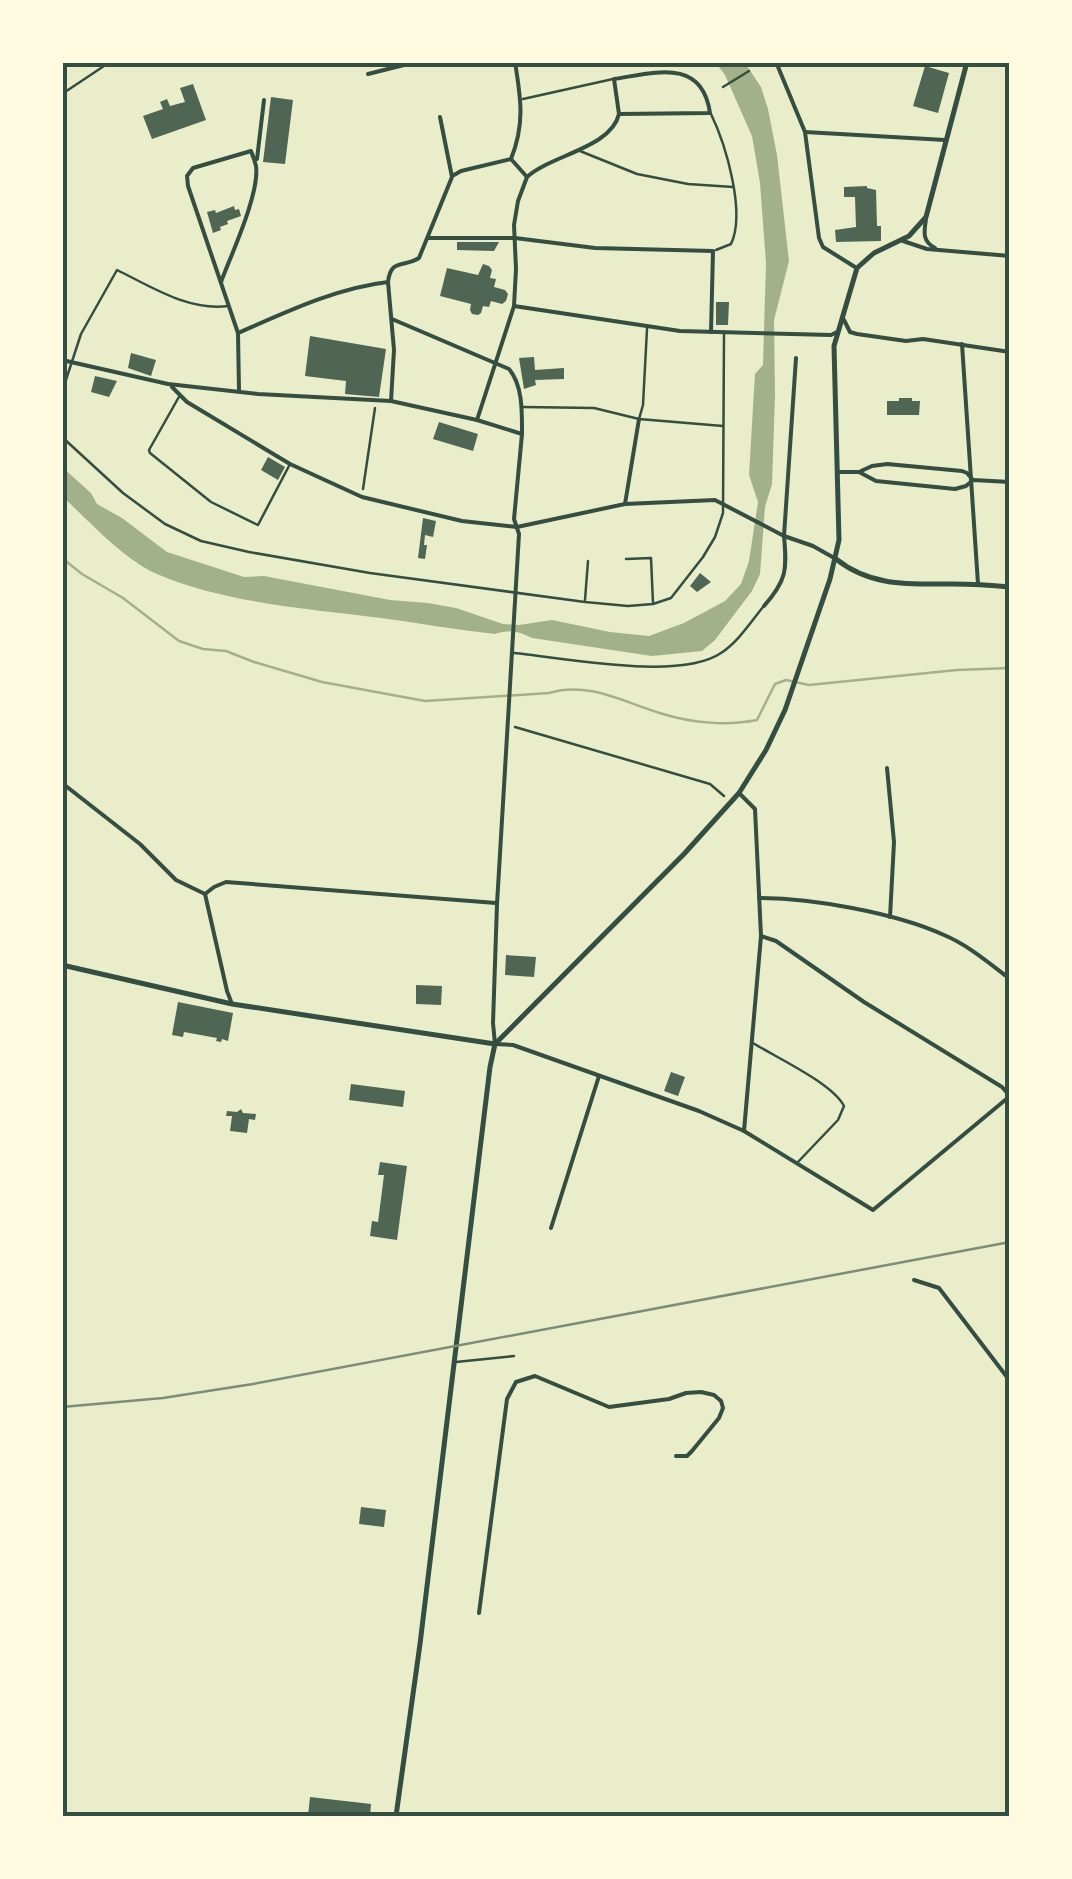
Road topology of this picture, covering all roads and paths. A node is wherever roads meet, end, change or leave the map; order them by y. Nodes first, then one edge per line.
1 (110, 62) edge
2 (416, 62) edge
3 (516, 62) edge
4 (776, 62) edge
5 (966, 62) edge
6 (386, 66) edge
7 (748, 71) dead end
8 (368, 74) dead end
9 (614, 79) junction
10 (723, 87) dead end
11 (62, 94) edge
12 (521, 99) junction
13 (264, 100) dead end
14 (710, 113) junction
15 (618, 114) junction
16 (440, 117) dead end
17 (805, 132) junction
18 (946, 140) junction
19 (580, 150) junction
20 (512, 159) junction
21 (256, 164) junction
22 (527, 176) junction
23 (452, 177) junction
24 (732, 187) junction
25 (926, 217) junction
26 (428, 238) junction
27 (515, 238) junction
28 (903, 240) junction
29 (936, 248) junction
30 (714, 250) junction
31 (1010, 256) edge
32 (856, 268) junction
33 (222, 282) junction
34 (388, 282) junction
35 (228, 306) junction
36 (514, 306) junction
37 (843, 316) junction
38 (391, 319) junction
39 (647, 328) junction
40 (724, 331) junction
41 (710, 332) junction
42 (838, 332) junction
43 (238, 333) junction
44 (962, 344) junction
45 (1010, 352) edge
46 (796, 358) dead end
47 (62, 360) edge
48 (72, 362) junction
49 (494, 362) junction
50 (168, 384) junction
51 (62, 392) edge
52 (239, 392) junction
53 (181, 394) junction
54 (390, 401) junction
55 (376, 402) junction
56 (521, 407) junction
57 (477, 420) junction
58 (639, 420) junction
59 (725, 426) junction
60 (522, 434) junction
61 (62, 437) edge
62 (290, 464) junction
63 (839, 472) junction
64 (859, 472) junction
65 (972, 480) junction
66 (1010, 482) edge
67 (362, 497) junction
68 (723, 503) junction
69 (625, 504) junction
70 (517, 527) junction
71 (784, 536) junction
72 (626, 559) dead end
73 (836, 559) junction
74 (588, 561) dead end
75 (978, 584) junction
76 (1010, 587) edge
77 (515, 591) junction
78 (585, 602) junction
79 (653, 604) junction
80 (764, 606) joint
81 (511, 653) junction
82 (509, 726) junction
83 (887, 768) dead end
84 (62, 783) edge
85 (739, 793) junction
86 (731, 802) junction
87 (205, 894) junction
88 (759, 898) junction
89 (497, 904) junction
90 (890, 918) junction
91 (761, 936) junction
92 (62, 965) edge
93 (1010, 979) edge
94 (232, 1004) junction
95 (751, 1042) junction
96 (495, 1044) junction
97 (599, 1076) junction
98 (1010, 1095) edge
99 (744, 1131) junction
100 (796, 1164) junction
101 (551, 1228) dead end
102 (914, 1280) dead end
103 (514, 1356) dead end
104 (454, 1362) junction
105 (1010, 1381) edge
106 (676, 1456) dead end
107 (479, 1612) dead end
108 (396, 1816) edge

1 - 11 path
2 - 6 street
3 - 12 street
4 - 17 street
5 - 18 street
6 - 8 street
7 - 10 path
9 - 12 lane
9 - 14 street
9 - 15 street
12 - 20 street
13 - 21 street
14 - 15 street
14 - 24 lane
15 - 19 street
16 - 23 street
17 - 18 street
17 - 32 street
18 - 25 street
19 - 22 street
19 - 24 lane
20 - 22 street
20 - 23 street
21 - 33 street
21 - 33 street
22 - 27 street
23 - 26 street
24 - 30 lane
25 - 28 street
25 - 29 street
26 - 27 street
26 - 34 street
27 - 30 street
27 - 36 street
28 - 29 street
28 - 32 street
29 - 31 street
30 - 41 street
32 - 37 street
33 - 35 street
34 - 38 street
34 - 43 street
35 - 43 street
35 - 48 lane
36 - 39 street
36 - 49 street
37 - 42 street
37 - 44 street
38 - 49 street
38 - 54 street
39 - 41 street
39 - 58 lane
40 - 41 street
40 - 42 street
40 - 59 lane
42 - 63 street
43 - 52 street
44 - 45 street
44 - 65 street
46 - 71 street
47 - 48 street
48 - 50 street
48 - 51 lane
49 - 56 street
49 - 57 street
50 - 52 street
50 - 53 street
52 - 55 street
53 - 62 street
53 - 62 lane
54 - 55 street
54 - 57 street
55 - 67 path
56 - 58 lane
56 - 60 street
57 - 60 street
58 - 59 lane
58 - 69 street
59 - 68 lane
60 - 70 street
61 - 77 lane
62 - 67 street
63 - 64 street
63 - 73 street
64 - 65 street
64 - 65 street
65 - 66 street
65 - 75 street
67 - 70 street
68 - 69 street
68 - 71 street
68 - 79 lane
69 - 70 street
70 - 77 street
71 - 73 street
71 - 80 street
72 - 79 lane
73 - 75 street
73 - 85 street
74 - 78 lane
75 - 76 street
77 - 78 lane
77 - 81 street
78 - 79 lane
80 - 81 lane
81 - 82 street
82 - 86 path
82 - 89 street
83 - 90 street
84 - 87 street
85 - 86 street
85 - 88 street
86 - 96 street
87 - 89 street
87 - 94 street
88 - 90 street
88 - 91 street
89 - 96 street
90 - 93 street
91 - 95 street
91 - 98 street
92 - 94 street
94 - 96 street
95 - 99 street
95 - 100 lane
96 - 97 street
96 - 104 street
97 - 99 street
97 - 101 street
98 - 100 street
99 - 100 street
102 - 105 street
103 - 104 lane
104 - 108 street
106 - 107 street

